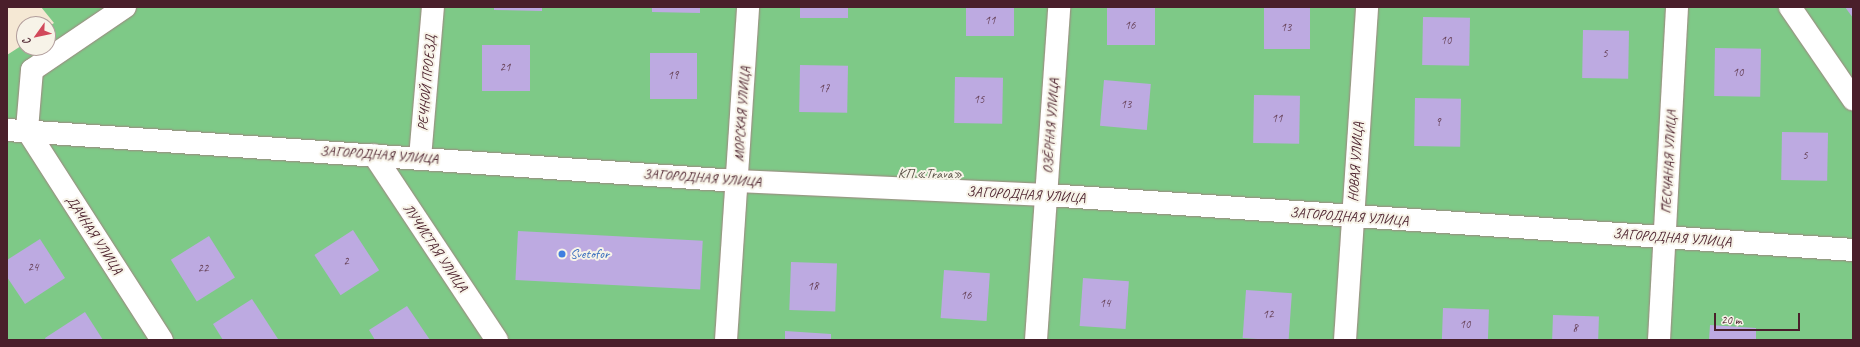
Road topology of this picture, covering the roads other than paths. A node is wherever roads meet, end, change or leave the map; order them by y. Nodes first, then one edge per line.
1 (125, 7) edge
2 (433, 7) edge
3 (748, 7) edge
4 (1059, 7) edge
5 (1367, 7) edge
6 (1677, 7) edge
7 (1790, 7) edge
8 (1853, 99) edge
9 (17, 130) edge
10 (374, 155) junction
11 (420, 158) junction
12 (737, 181) junction
13 (1047, 195) junction
14 (1352, 217) junction
15 (1666, 238) junction
16 (1853, 250) edge
17 (162, 340) edge
18 (497, 340) edge
19 (726, 340) edge
20 (1036, 340) edge
21 (1345, 340) edge
22 (1659, 340) edge

1 - 9 street
2 - 11 street, РЕЧНОЙ ПРОЕЗД
3 - 12 street, МОРСКАЯ УЛИЦА
4 - 13 street, ОЗЁРНАЯ УЛИЦА
5 - 14 street, НОВАЯ УЛИЦА
6 - 15 street, ПЕСЧАНАЯ УЛИЦА
7 - 8 street
9 - 10 street, ЗАГОРОДНАЯ УЛИЦА
9 - 17 street, ДАЧНАЯ УЛИЦА
10 - 11 street, ЗАГОРОДНАЯ УЛИЦА
10 - 18 street, ЛУЧИСТАЯ УЛИЦА
11 - 12 street, ЗАГОРОДНАЯ УЛИЦА
12 - 13 street, ЗАГОРОДНАЯ УЛИЦА
12 - 19 street, МОРСКАЯ УЛИЦА
13 - 14 street, ЗАГОРОДНАЯ УЛИЦА
13 - 20 street, ОЗЁРНАЯ УЛИЦА
14 - 15 street, ЗАГОРОДНАЯ УЛИЦА
14 - 21 street, НОВАЯ УЛИЦА
15 - 16 street, ЗАГОРОДНАЯ УЛИЦА
15 - 22 street, ПЕСЧАНАЯ УЛИЦА

